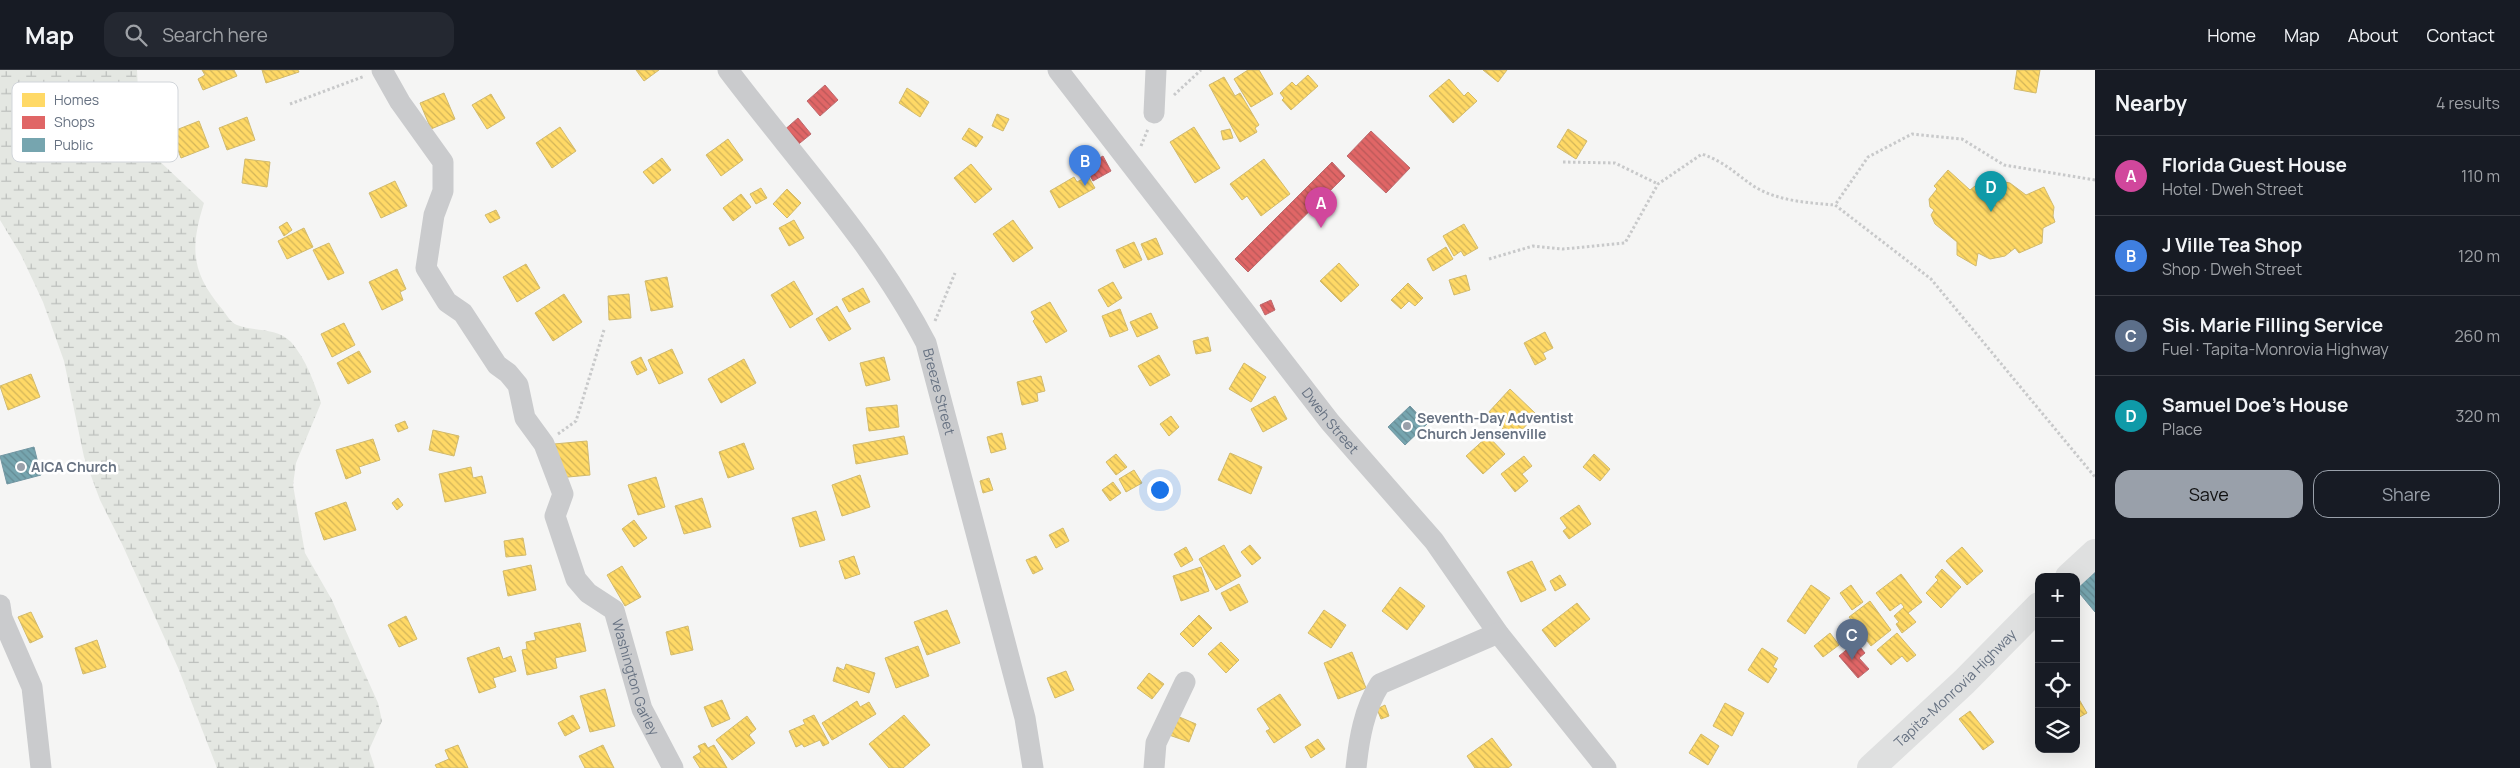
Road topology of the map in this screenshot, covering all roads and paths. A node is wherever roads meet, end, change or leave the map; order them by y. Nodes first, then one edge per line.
1 (382, 70) edge
2 (728, 70) edge
3 (1058, 70) edge
4 (1156, 70) edge
5 (290, 104) dead end
6 (1154, 113) dead end
7 (1563, 162) dead end
8 (2095, 180) edge
9 (1658, 184) junction
10 (1835, 206) junction
11 (1489, 259) dead end
12 (955, 272) dead end
13 (604, 330) dead end
14 (926, 343) junction
15 (556, 435) dead end
16 (2095, 477) edge
17 (2095, 553) edge
18 (2073, 573) edge
19 (0, 605) edge
20 (2035, 610) edge
21 (1498, 633) junction
22 (1185, 682) dead end
23 (1027, 765) edge
24 (41, 768) edge
25 (673, 768) edge
26 (1154, 768) edge
27 (1356, 768) edge
28 (1606, 768) edge
29 (1871, 768) edge

1 - 5 path
1 - 25 street, Washington Garley
2 - 14 street, Breeze Street
3 - 21 street, Dweh Street
4 - 6 street
7 - 9 path
8 - 10 path
9 - 10 path
9 - 11 path
10 - 16 path
12 - 14 path
13 - 15 path
14 - 23 street, Breeze Street
17 - 18 highway
19 - 24 street
20 - 29 highway, Tapita-Monrovia Highway
21 - 27 street
21 - 28 street, Dweh Street
22 - 26 street

